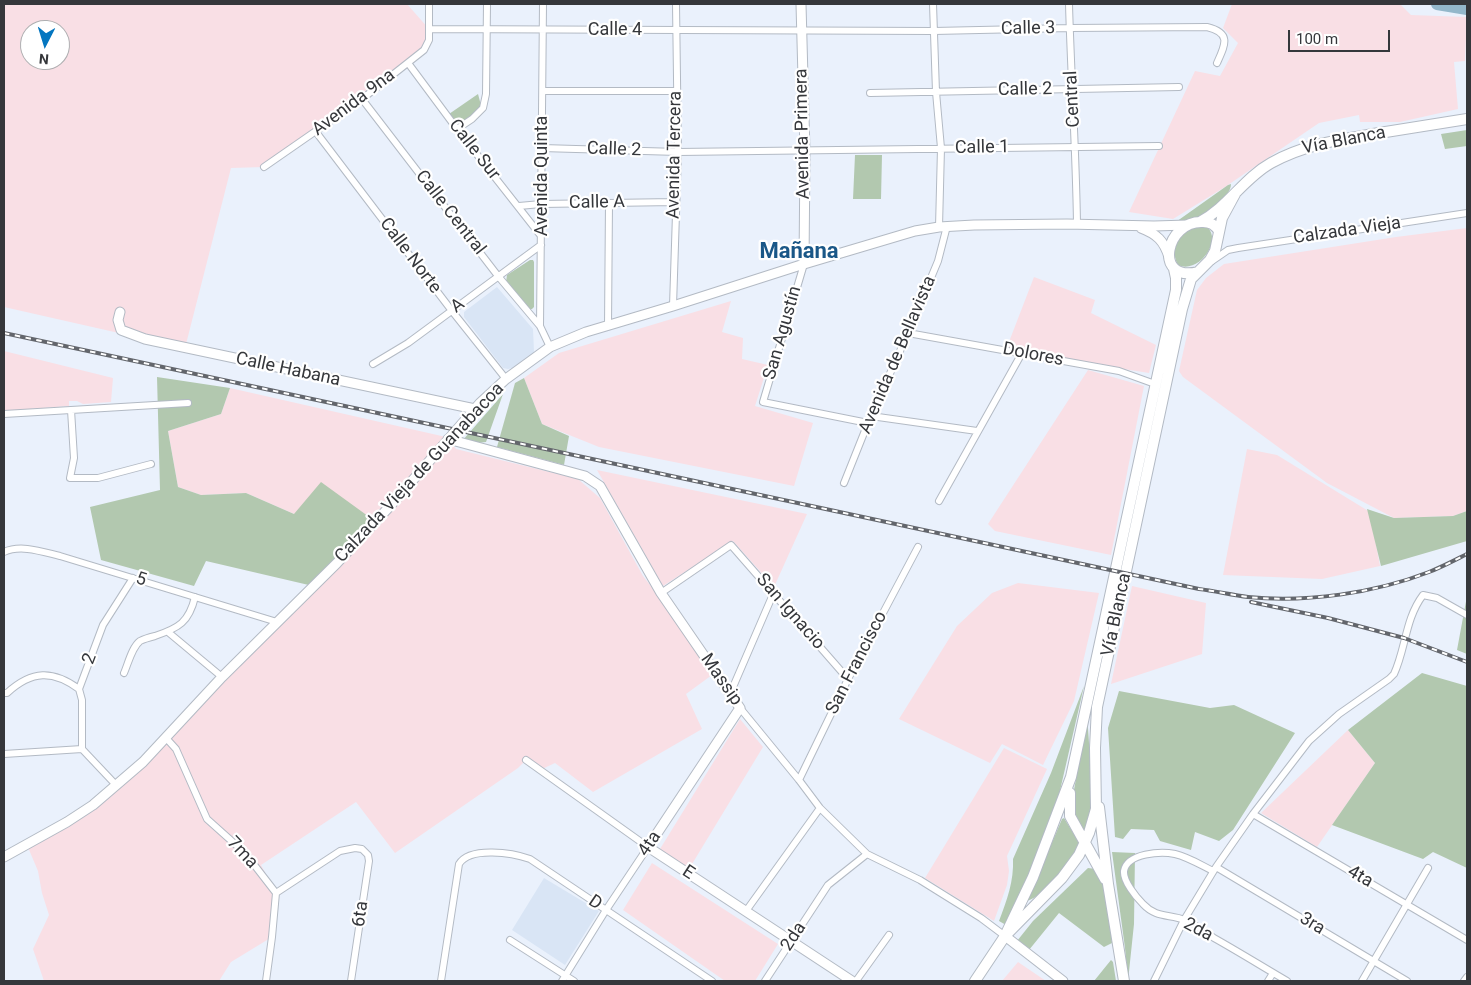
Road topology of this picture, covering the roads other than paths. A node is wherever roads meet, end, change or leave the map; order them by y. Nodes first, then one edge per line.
1 (429, 4) edge
2 (488, 4) edge
3 (543, 4) edge
4 (676, 4) edge
5 (801, 4) edge
6 (933, 4) edge
7 (1069, 4) edge
8 (1070, 28) junction
9 (429, 29) junction
10 (487, 29) junction
11 (543, 30) junction
12 (676, 30) junction
13 (802, 31) junction
14 (934, 31) junction
15 (408, 63) junction
16 (1217, 63) dead end
17 (1180, 87) dead end
18 (1072, 89) junction
19 (542, 91) junction
20 (676, 91) junction
21 (936, 92) junction
22 (870, 93) dead end
23 (362, 99) junction
24 (1467, 119) edge
25 (457, 129) junction
26 (316, 132) junction
27 (1076, 146) junction
28 (1159, 146) dead end
29 (542, 148) junction
30 (941, 148) junction
31 (678, 152) junction
32 (805, 152) junction
33 (264, 167) dead end
34 (1235, 194) junction
35 (675, 202) junction
36 (541, 204) junction
37 (609, 204) junction
38 (519, 206) junction
39 (1467, 213) edge
40 (1200, 222) junction
41 (1077, 224) junction
42 (1129, 224) junction
43 (1189, 225) junction
44 (943, 226) junction
45 (1219, 234) junction
46 (541, 236) junction
47 (541, 245) junction
48 (1228, 250) junction
49 (1170, 259) junction
50 (804, 264) junction
51 (1174, 269) junction
52 (1200, 272) junction
53 (498, 276) junction
54 (673, 306) junction
55 (452, 311) junction
56 (120, 312) dead end
57 (540, 326) junction
58 (608, 326) junction
59 (908, 333) junction
60 (550, 347) junction
61 (1022, 353) junction
62 (373, 364) dead end
63 (506, 379) junction
64 (1155, 384) junction
65 (188, 403) dead end
66 (475, 409) junction
67 (71, 410) junction
68 (4, 414) edge
69 (869, 420) junction
70 (977, 431) junction
71 (448, 439) junction
72 (151, 464) dead end
73 (844, 483) dead end
74 (939, 501) dead end
75 (918, 548) dead end
76 (4, 552) edge
77 (133, 578) junction
78 (774, 592) junction
79 (661, 593) junction
80 (195, 597) junction
81 (1467, 616) edge
82 (277, 622) junction
83 (168, 632) junction
84 (124, 673) dead end
85 (222, 677) junction
86 (848, 679) junction
87 (79, 690) junction
88 (4, 693) edge
89 (730, 694) junction
90 (740, 708) junction
91 (166, 738) junction
92 (82, 749) junction
93 (4, 754) edge
94 (526, 760) dead end
95 (1071, 777) junction
96 (799, 780) junction
97 (116, 785) junction
98 (1096, 794) junction
99 (820, 808) junction
100 (1253, 814) junction
101 (1084, 843) junction
102 (648, 847) junction
103 (867, 854) junction
104 (4, 857) edge
105 (1074, 863) junction
106 (1098, 866) junction
107 (1428, 868) dead end
108 (1125, 869) joint
109 (1214, 869) junction
110 (1108, 884) junction
111 (276, 892) junction
112 (1407, 904) junction
113 (606, 910) junction
114 (746, 912) junction
115 (1184, 920) junction
116 (889, 935) dead end
117 (1006, 936) junction
118 (510, 940) dead end
119 (1467, 940) edge
120 (791, 942) junction
121 (1374, 961) junction
122 (1273, 973) junction
123 (1467, 977) edge
124 (563, 979) edge
125 (266, 981) edge
126 (352, 981) edge
127 (441, 981) edge
128 (574, 981) edge
129 (712, 981) edge
130 (765, 981) edge
131 (852, 981) edge
132 (856, 981) edge
133 (975, 981) edge
134 (1063, 981) edge
135 (1124, 981) edge
136 (1154, 981) edge
137 (1268, 981) edge
138 (1287, 981) edge
139 (1362, 981) edge
140 (1408, 981) edge
141 (1464, 981) edge

1 - 9 street, Avenida 9na
2 - 10 street
3 - 11 street, Avenida Quinta
4 - 12 street, Avenida Tercera
5 - 13 main road, Avenida Primera
6 - 14 street, Avenida de Bellavista
7 - 8 street, Central
8 - 14 street, Calle 3
8 - 16 street, Calle 3
8 - 18 street, Central
9 - 10 street, Calle 4
9 - 15 street, Avenida 9na
10 - 11 street, Calle 4
10 - 25 street
11 - 12 street, Calle 4
11 - 19 street, Avenida Quinta
12 - 13 street, Calle 4
12 - 20 street, Avenida Tercera
13 - 14 street, Calle 3
13 - 32 main road, Avenida Primera
14 - 21 street, Avenida de Bellavista
15 - 23 street, Avenida 9na
15 - 25 street, Calle Sur
17 - 18 street, Calle 2
18 - 21 street, Calle 2
18 - 27 street, Central
19 - 20 street
19 - 29 street, Avenida Quinta
20 - 31 street, Avenida Tercera
21 - 22 street, Calle 2
21 - 30 street, Avenida de Bellavista
23 - 26 street, Avenida 9na
23 - 53 street, Calle Central
24 - 34 main road, Vía Blanca
25 - 38 street, Calle Sur
26 - 33 street, Avenida 9na
26 - 55 street, Calle Norte
27 - 28 street, Calle 1
27 - 30 street, Calle 1
27 - 41 street, Central
29 - 31 street, Calle 2
29 - 36 street, Avenida Quinta
30 - 32 street, Calle 1
30 - 44 street, Avenida de Bellavista
31 - 32 street, Calle 2
31 - 35 street, Avenida Tercera
32 - 50 main road, Avenida Primera
34 - 40 main road, Vía Blanca
34 - 45 main road, Vía Blanca
35 - 37 street, Calle A
35 - 54 street, Avenida Tercera
36 - 37 street, Calle A
36 - 38 street, Calle A
36 - 46 street, Avenida Quinta
37 - 58 street
38 - 46 street, Calle Sur
39 - 48 street, Calzada Vieja
40 - 43 main road
40 - 45 main road
41 - 42 main road, Calzada Vieja de Guanabacoa
41 - 44 main road, Calzada Vieja de Guanabacoa
42 - 43 main road, Calzada Vieja de Guanabacoa
42 - 49 main road
43 - 49 main road
44 - 50 main road, Calzada Vieja de Guanabacoa
44 - 59 street, Avenida de Bellavista
45 - 48 street
45 - 52 main road
46 - 47 street, Avenida Quinta
47 - 53 street, A
47 - 57 street, Avenida Quinta
48 - 52 street, Calzada Vieja
49 - 51 main road
50 - 54 main road, Calzada Vieja de Guanabacoa
50 - 69 street, San Agustín
51 - 52 main road
51 - 64 main road, Vía Blanca
52 - 98 main road, Vía Blanca
53 - 55 street, A
53 - 57 street, Calle Central
54 - 58 main road, Calzada Vieja de Guanabacoa
55 - 62 street, A
55 - 63 street, Calle Norte
56 - 66 main road, Calle Habana
57 - 60 street, Avenida Quinta
58 - 60 main road, Calzada Vieja de Guanabacoa
59 - 61 street, Dolores
59 - 69 street, Avenida de Bellavista
60 - 63 main road, Calzada Vieja de Guanabacoa
61 - 64 street, Dolores
61 - 70 street
63 - 66 main road, Calzada Vieja de Guanabacoa
64 - 95 main road, Vía Blanca
65 - 67 street
66 - 71 main road, Calzada Vieja de Guanabacoa
67 - 68 street
67 - 72 street
69 - 70 street
69 - 73 street, Avenida de Bellavista
70 - 74 street
71 - 79 main road, Massip
71 - 82 main road, Calzada Vieja de Guanabacoa
75 - 86 street, San Francisco
76 - 77 street, 5
77 - 80 street, 5
77 - 87 street, 2
78 - 79 street, San Ignacio
78 - 86 street, San Ignacio
78 - 89 street
79 - 89 main road, Massip
80 - 82 street, 5
80 - 83 street
81 - 100 street
82 - 85 main road, Calzada Vieja de Guanabacoa
83 - 84 street
83 - 85 street
85 - 91 main road, Calzada Vieja de Guanabacoa
86 - 96 street, San Francisco
87 - 88 street
87 - 92 street, 2
89 - 90 main road, Massip
90 - 96 street, Massip
90 - 102 main road, 4ta
91 - 97 main road, Calzada Vieja de Guanabacoa
91 - 111 street, 7ma
92 - 93 street
92 - 97 street
94 - 102 street, E
95 - 101 main road
95 - 117 main road, Vía Blanca
96 - 99 street, Massip
97 - 104 main road, Calzada Vieja de Guanabacoa
98 - 101 main road, Vía Blanca
98 - 110 main road
99 - 103 street, Massip
99 - 114 street
100 - 109 street
100 - 112 street, 4ta
101 - 105 main road, Vía Blanca
101 - 106 main road
102 - 113 street, 4ta
102 - 114 main road, E
103 - 117 street, Massip
103 - 120 street, 2da
105 - 106 main road
105 - 117 main road, Vía Blanca
106 - 110 main road
107 - 112 street
108 - 109 street, 3ra
108 - 115 street, 2da
109 - 115 street
109 - 121 street, 3ra
110 - 135 main road
111 - 125 street
111 - 126 street, 6ta
112 - 119 street, 4ta
112 - 121 street
113 - 124 street, 4ta
113 - 127 street, D
113 - 129 street, D
114 - 120 main road, E
115 - 122 street, 2da
115 - 136 street
116 - 132 street
117 - 133 main road, Vía Blanca
117 - 134 main road
118 - 124 street
120 - 130 street, 2da
120 - 131 main road, E
121 - 139 street
121 - 140 street, 3ra
122 - 137 street
122 - 138 street, 2da
123 - 141 street
124 - 128 street

